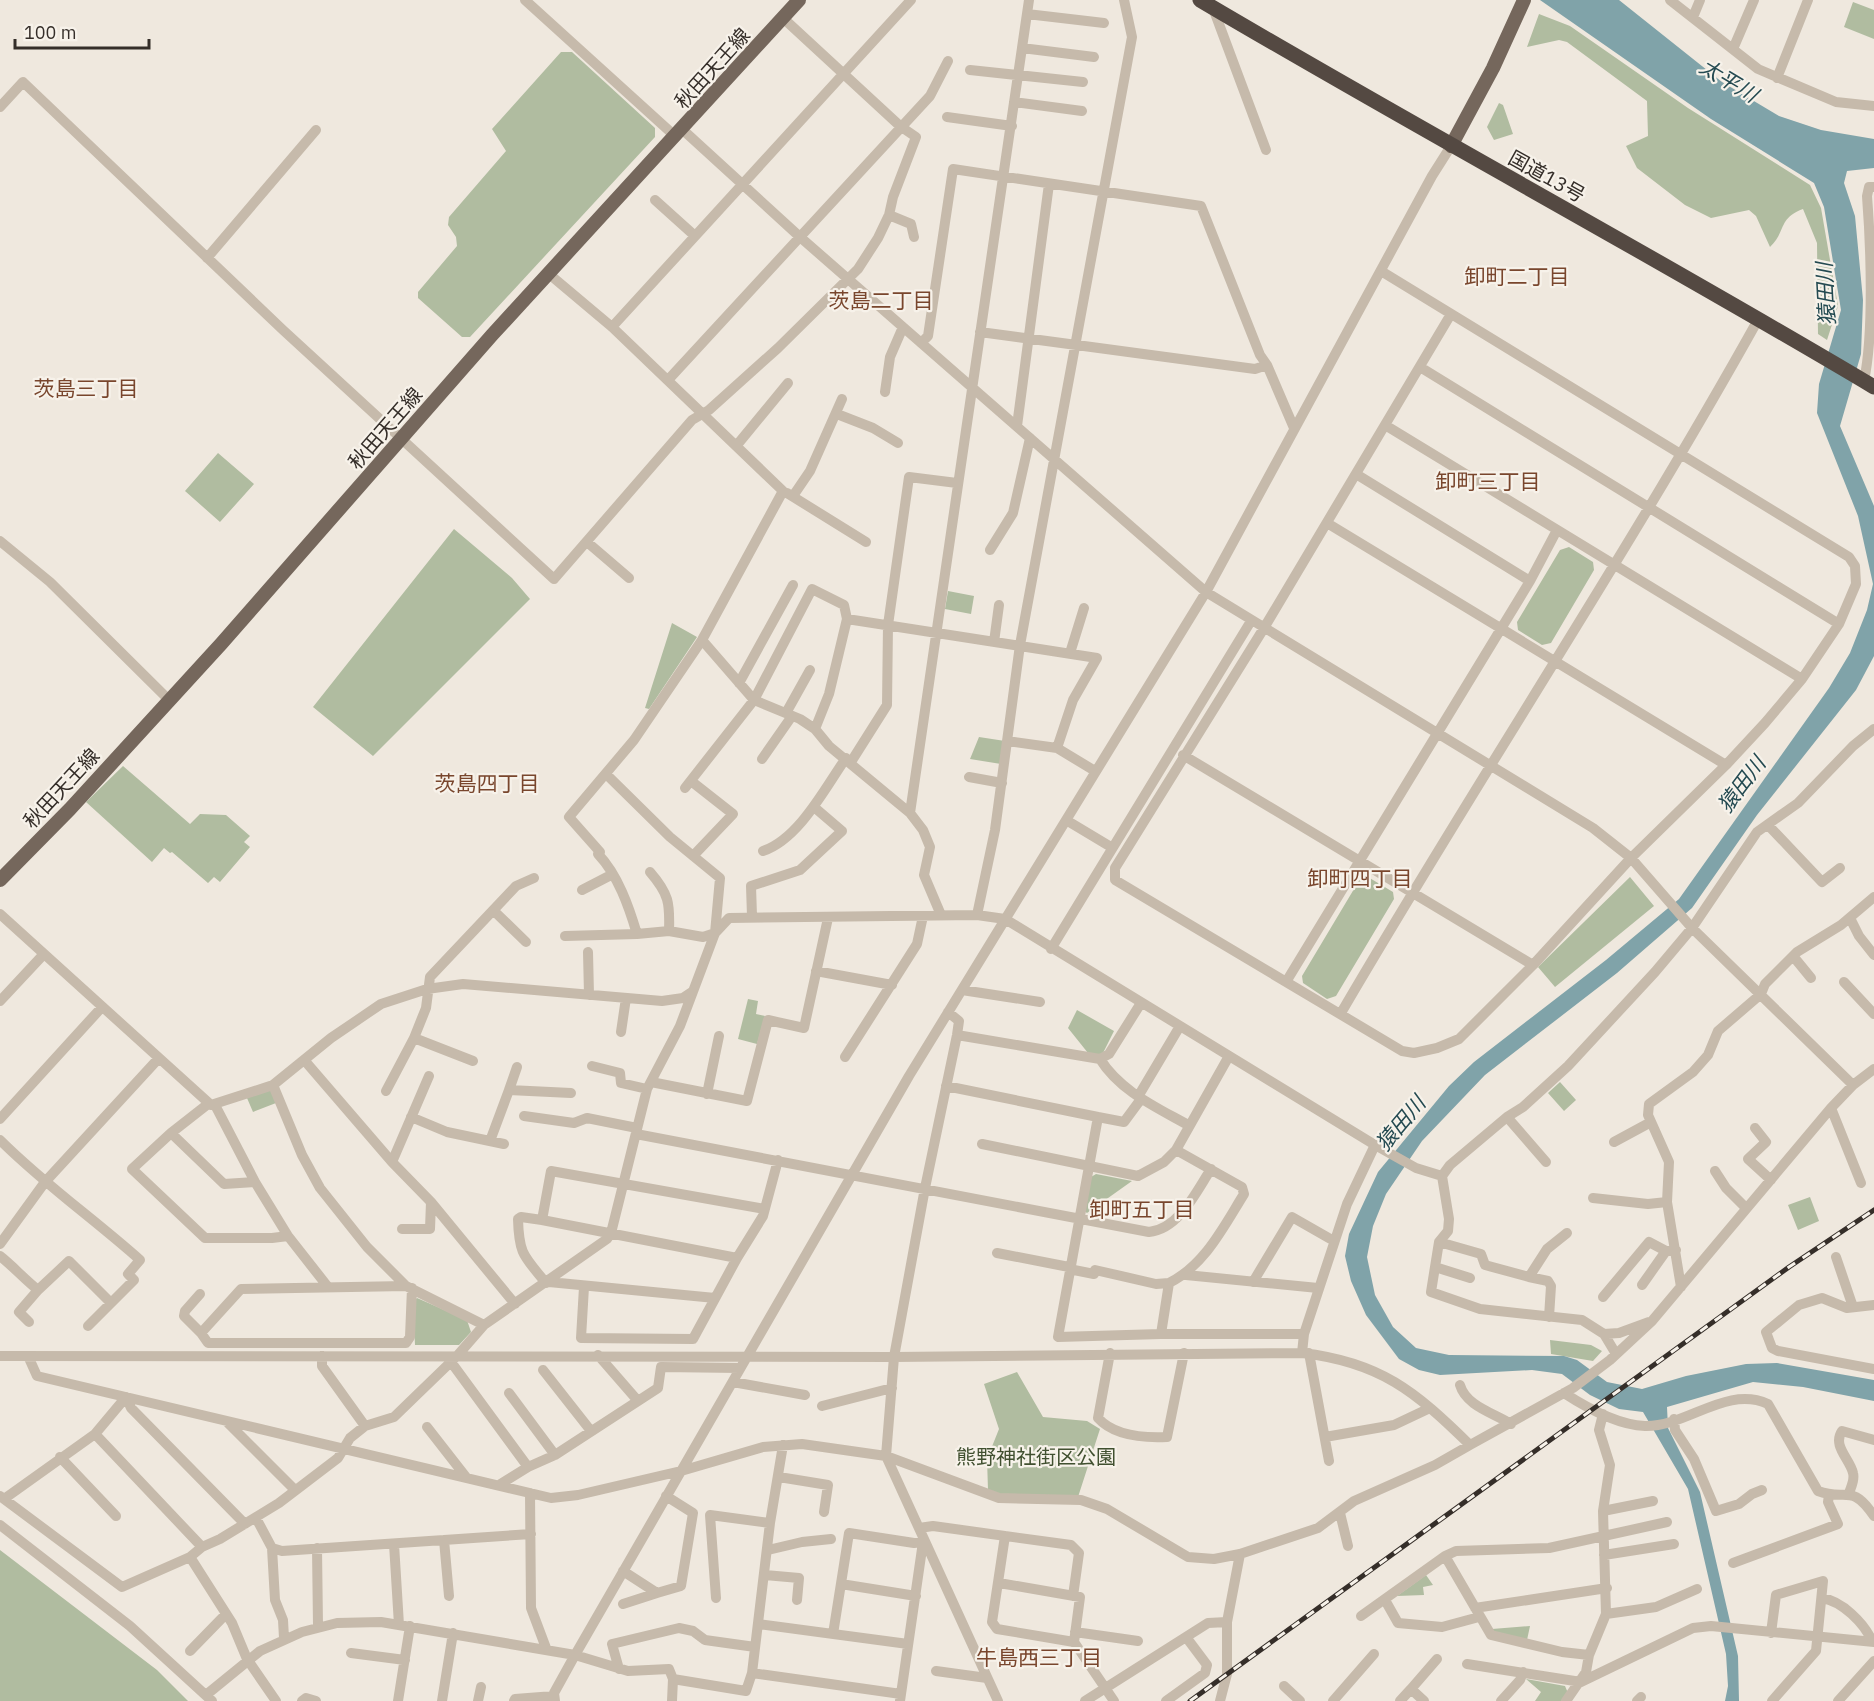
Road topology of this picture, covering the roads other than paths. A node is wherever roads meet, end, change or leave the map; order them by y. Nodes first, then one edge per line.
1 (525, 0) edge
2 (799, 0) edge
3 (911, 0) edge
4 (1029, 0) edge
5 (1124, 0) edge
6 (1524, 0) edge
7 (1670, 0) edge
8 (1700, 0) edge
9 (1754, 0) edge
10 (1808, 0) edge
11 (1207, 4) edge
12 (1027, 14) junction
13 (1693, 17) junction
14 (783, 18) junction
15 (1104, 23) dead end
16 (1022, 48) junction
17 (1733, 49) junction
18 (1094, 57) dead end
19 (948, 61) dead end
20 (970, 70) dead end
21 (843, 72) junction
22 (1019, 74) junction
23 (1776, 78) junction
24 (1083, 82) dead end
25 (1014, 102) junction
26 (1874, 106) edge
27 (0, 107) edge
28 (1082, 111) dead end
29 (947, 117) dead end
30 (900, 126) junction
31 (1012, 126) junction
32 (316, 130) dead end
33 (679, 133) junction
34 (1451, 146) junction
35 (1266, 150) dead end
36 (1001, 177) junction
37 (742, 184) junction
38 (1049, 184) junction
39 (1874, 187) edge
40 (1106, 193) junction
41 (655, 200) dead end
42 (889, 215) junction
43 (695, 236) junction
44 (800, 237) junction
45 (914, 237) dead end
46 (207, 258) junction
47 (1381, 271) junction
48 (549, 274) junction
49 (849, 280) junction
50 (1451, 314) junction
51 (1759, 318) junction
52 (612, 327) junction
53 (903, 327) junction
54 (980, 332) junction
55 (1029, 338) junction
56 (921, 343) junction
57 (1077, 344) junction
58 (1267, 365) junction
59 (1420, 367) junction
60 (668, 380) junction
61 (1866, 382) edge
62 (788, 383) dead end
63 (972, 389) junction
64 (885, 392) dead end
65 (842, 399) dead end
66 (700, 413) junction
67 (837, 414) junction
68 (1385, 425) junction
69 (1017, 426) junction
70 (1294, 428) junction
71 (1030, 438) junction
72 (401, 439) junction
73 (898, 443) dead end
74 (737, 445) junction
75 (1682, 454) junction
76 (1056, 461) junction
77 (1356, 474) junction
78 (957, 483) junction
79 (788, 493) junction
80 (1649, 509) junction
81 (1327, 523) junction
82 (1557, 530) junction
83 (0, 541) edge
84 (587, 542) junction
85 (866, 542) dead end
86 (990, 550) dead end
87 (1616, 564) junction
88 (629, 578) dead end
89 (1530, 581) junction
90 (793, 585) dead end
91 (1206, 592) junction
92 (999, 605) dead end
93 (1084, 608) dead end
94 (847, 619) junction
95 (1251, 621) junction
96 (1839, 624) junction
97 (888, 626) junction
98 (1264, 628) junction
99 (1500, 630) junction
100 (937, 634) junction
101 (702, 640) junction
102 (994, 642) junction
103 (1020, 645) junction
104 (1070, 653) junction
105 (1555, 662) junction
106 (810, 670) dead end
107 (1802, 680) junction
108 (739, 683) junction
109 (168, 699) junction
110 (754, 700) junction
111 (789, 715) junction
112 (815, 729) junction
113 (1874, 729) edge
114 (1437, 734) junction
115 (1007, 741) junction
116 (1057, 748) junction
117 (1183, 755) junction
118 (762, 759) dead end
119 (849, 760) junction
120 (1726, 765) junction
121 (1490, 766) junction
122 (1095, 771) junction
123 (606, 774) junction
124 (969, 777) dead end
125 (1002, 783) junction
126 (814, 807) junction
127 (910, 813) junction
128 (1066, 820) junction
129 (1768, 825) junction
130 (1111, 847) junction
131 (763, 851) dead end
132 (693, 856) junction
133 (1632, 858) junction
134 (1358, 862) junction
135 (1840, 867) dead end
136 (650, 872) dead end
137 (611, 875) junction
138 (534, 878) dead end
139 (0, 880) edge
140 (582, 890) dead end
141 (1411, 894) junction
142 (1874, 897) edge
143 (494, 910) junction
144 (0, 914) edge
145 (941, 915) junction
146 (977, 915) junction
147 (752, 916) junction
148 (923, 916) junction
149 (828, 918) junction
150 (1850, 918) junction
151 (1005, 919) junction
152 (1688, 924) junction
153 (669, 931) junction
154 (715, 933) junction
155 (637, 934) junction
156 (565, 936) dead end
157 (526, 942) dead end
158 (1051, 949) junction
159 (588, 952) dead end
160 (43, 955) junction
161 (1874, 955) edge
162 (1793, 956) junction
163 (1533, 965) junction
164 (816, 971) junction
165 (1811, 978) dead end
166 (1286, 982) junction
167 (1844, 982) dead end
168 (892, 985) junction
169 (427, 989) junction
170 (962, 990) junction
171 (692, 992) junction
172 (1761, 994) junction
173 (589, 995) junction
174 (626, 998) junction
175 (0, 1001) edge
176 (1040, 1002) dead end
177 (1141, 1003) junction
178 (102, 1007) junction
179 (948, 1012) junction
180 (1341, 1013) junction
181 (1874, 1014) edge
182 (1180, 1026) junction
183 (621, 1032) dead end
184 (957, 1035) junction
185 (719, 1036) dead end
186 (414, 1038) junction
187 (1229, 1056) junction
188 (845, 1057) dead end
189 (159, 1058) junction
190 (1100, 1059) junction
191 (305, 1061) junction
192 (473, 1061) dead end
193 (592, 1066) dead end
194 (517, 1067) dead end
195 (1874, 1069) edge
196 (429, 1076) dead end
197 (273, 1084) junction
198 (1853, 1084) junction
199 (649, 1086) junction
200 (946, 1086) junction
201 (509, 1090) junction
202 (386, 1091) dead end
203 (571, 1093) dead end
204 (707, 1094) junction
205 (1140, 1097) junction
206 (212, 1104) junction
207 (1831, 1108) junction
208 (524, 1116) dead end
209 (411, 1117) junction
210 (1098, 1117) junction
211 (1507, 1117) junction
212 (0, 1119) edge
213 (1651, 1122) junction
214 (1188, 1125) junction
215 (1755, 1128) dead end
216 (637, 1131) junction
217 (171, 1133) junction
218 (0, 1140) edge
219 (490, 1141) junction
220 (1614, 1142) dead end
221 (504, 1144) dead end
222 (982, 1144) dead end
223 (1376, 1145) junction
224 (1176, 1150) junction
225 (778, 1160) junction
226 (392, 1161) junction
227 (1546, 1162) dead end
228 (1088, 1167) junction
229 (1211, 1169) junction
230 (1715, 1171) dead end
231 (852, 1174) junction
232 (1442, 1176) junction
233 (1771, 1180) junction
234 (45, 1182) junction
235 (255, 1182) junction
236 (624, 1182) junction
237 (1861, 1182) dead end
238 (925, 1188) junction
239 (1593, 1198) dead end
240 (430, 1202) junction
241 (1668, 1202) junction
242 (1746, 1208) junction
243 (765, 1209) junction
244 (1078, 1218) junction
245 (542, 1220) junction
246 (402, 1228) dead end
247 (611, 1233) junction
248 (1567, 1233) dead end
249 (288, 1236) junction
250 (1334, 1241) junction
251 (1439, 1242) junction
252 (0, 1244) edge
253 (1671, 1251) junction
254 (997, 1253) dead end
255 (0, 1256) edge
256 (1836, 1257) dead end
257 (736, 1258) junction
258 (1435, 1267) junction
259 (1069, 1268) junction
260 (1186, 1275) junction
261 (1529, 1277) junction
262 (1470, 1278) dead end
263 (1253, 1282) junction
264 (548, 1283) junction
265 (1169, 1283) junction
266 (1642, 1285) dead end
267 (328, 1287) junction
268 (409, 1287) junction
269 (584, 1287) junction
270 (1681, 1287) junction
271 (1318, 1288) junction
272 (38, 1290) junction
273 (200, 1294) dead end
274 (1603, 1297) dead end
275 (715, 1298) junction
276 (111, 1303) junction
277 (515, 1304) junction
278 (1874, 1305) edge
279 (1853, 1307) junction
280 (1549, 1317) junction
281 (29, 1322) dead end
282 (1652, 1322) junction
283 (484, 1325) junction
284 (88, 1326) dead end
285 (201, 1333) junction
286 (1161, 1334) junction
287 (1304, 1334) junction
288 (1604, 1334) junction
289 (1110, 1353) junction
290 (1184, 1353) junction
291 (1306, 1353) junction
292 (1616, 1354) junction
293 (598, 1355) junction
294 (748, 1355) junction
295 (0, 1356) edge
296 (28, 1356) junction
297 (322, 1356) junction
298 (894, 1356) junction
299 (454, 1359) junction
300 (740, 1368) junction
301 (1874, 1369) edge
302 (543, 1370) dead end
303 (733, 1382) junction
304 (1460, 1385) dead end
305 (891, 1388) junction
306 (1568, 1390) junction
307 (509, 1393) dead end
308 (806, 1395) dead end
309 (126, 1397) junction
310 (638, 1401) junction
311 (822, 1406) dead end
312 (1430, 1408) junction
313 (1603, 1414) junction
314 (1672, 1420) junction
315 (226, 1421) junction
316 (1511, 1424) junction
317 (365, 1426) junction
318 (427, 1427) dead end
319 (591, 1431) junction
320 (95, 1434) junction
321 (1325, 1437) junction
322 (1874, 1440) edge
323 (783, 1445) junction
324 (1470, 1445) junction
325 (342, 1450) junction
326 (555, 1455) junction
327 (886, 1456) junction
328 (60, 1457) junction
329 (1329, 1461) dead end
330 (528, 1467) junction
331 (681, 1471) junction
332 (466, 1477) junction
333 (779, 1477) junction
334 (499, 1485) junction
335 (295, 1490) junction
336 (1762, 1490) dead end
337 (530, 1493) junction
338 (1849, 1493) junction
339 (666, 1496) junction
340 (1829, 1496) junction
341 (2, 1498) edge
342 (1653, 1501) dead end
343 (1604, 1511) junction
344 (824, 1512) dead end
345 (1340, 1513) junction
346 (116, 1516) dead end
347 (1874, 1516) edge
348 (256, 1518) junction
349 (1667, 1522) dead end
350 (770, 1523) junction
351 (245, 1524) junction
352 (0, 1525) edge
353 (919, 1528) junction
354 (531, 1534) junction
355 (1603, 1535) junction
356 (1005, 1536) junction
357 (831, 1539) dead end
358 (444, 1540) junction
359 (923, 1542) junction
360 (394, 1544) junction
361 (1674, 1544) dead end
362 (1348, 1546) dead end
363 (201, 1547) junction
364 (272, 1548) junction
365 (317, 1548) junction
366 (768, 1550) junction
367 (1240, 1554) junction
368 (1604, 1555) junction
369 (1445, 1556) junction
370 (190, 1557) junction
371 (1733, 1563) dead end
372 (623, 1571) junction
373 (765, 1575) junction
374 (999, 1583) junction
375 (841, 1584) junction
376 (1607, 1588) junction
377 (1697, 1589) dead end
378 (657, 1593) junction
379 (449, 1596) dead end
380 (916, 1596) junction
381 (1072, 1596) junction
382 (716, 1598) dead end
383 (1822, 1598) junction
384 (797, 1600) dead end
385 (1385, 1600) junction
386 (623, 1604) dead end
387 (1477, 1612) junction
388 (226, 1614) junction
389 (1606, 1614) junction
390 (1361, 1616) dead end
391 (1227, 1622) junction
392 (758, 1624) junction
393 (404, 1625) junction
394 (318, 1626) junction
395 (453, 1633) junction
396 (1771, 1633) junction
397 (833, 1634) junction
398 (1075, 1637) junction
399 (1186, 1637) junction
400 (284, 1638) junction
401 (1819, 1638) junction
402 (1138, 1641) dead end
403 (1873, 1642) edge
404 (908, 1644) junction
405 (755, 1647) junction
406 (546, 1648) junction
407 (190, 1651) dead end
408 (351, 1653) dead end
409 (1374, 1654) dead end
410 (575, 1655) junction
411 (1589, 1655) junction
412 (247, 1659) junction
413 (1437, 1659) dead end
414 (405, 1660) junction
415 (1874, 1661) edge
416 (1467, 1664) dead end
417 (619, 1669) junction
418 (936, 1671) dead end
419 (1523, 1672) junction
420 (752, 1673) junction
421 (987, 1678) junction
422 (674, 1679) junction
423 (1581, 1682) junction
424 (1284, 1686) dead end
425 (481, 1687) dead end
426 (1105, 1688) junction
427 (1411, 1689) junction
428 (209, 1698) edge
429 (554, 1698) edge
430 (901, 1698) edge
431 (276, 1701) edge
432 (302, 1701) edge
433 (316, 1701) edge
434 (398, 1701) edge
435 (442, 1701) edge
436 (478, 1701) edge
437 (514, 1701) edge
438 (672, 1701) edge
439 (998, 1701) edge
440 (1085, 1701) edge
441 (1114, 1701) edge
442 (1166, 1701) edge
443 (1220, 1701) edge
444 (1300, 1701) edge
445 (1333, 1701) edge
446 (1400, 1701) edge
447 (1424, 1701) edge
448 (1501, 1701) edge
449 (1566, 1701) edge
450 (1772, 1701) edge
451 (1838, 1701) edge

1 - 33 street
2 - 14 main road, 秋田天王線
3 - 21 street
4 - 12 street
5 - 40 street
6 - 34 main road
7 - 13 street
8 - 13 street
9 - 17 street
10 - 23 street
11 - 34 highway, 国道13号
11 - 35 street
12 - 15 street
12 - 16 street
13 - 17 street
14 - 21 street
14 - 33 main road, 秋田天王線
16 - 18 street
16 - 22 street
17 - 23 street
19 - 30 street
20 - 22 street
21 - 30 street
21 - 37 street
22 - 24 street
22 - 25 street
23 - 26 street
25 - 28 street
25 - 31 street
27 - 46 street
29 - 31 street
30 - 42 street
30 - 44 street
31 - 36 street
32 - 46 street
33 - 37 street
33 - 48 main road, 秋田天王線
34 - 47 street
34 - 51 highway, 国道13号
36 - 38 street
36 - 54 street
36 - 56 street
37 - 43 street
37 - 44 street
38 - 40 street
38 - 55 street
39 - 61 street
40 - 57 street
40 - 58 street
41 - 43 street
42 - 45 street
42 - 49 street
43 - 52 street
44 - 49 street
44 - 60 street
46 - 72 street
47 - 50 street
47 - 70 street
48 - 52 street
48 - 72 main road, 秋田天王線
49 - 53 street
49 - 66 street
50 - 59 street
50 - 75 street
51 - 61 highway, 国道13号
51 - 75 street
52 - 60 street
53 - 56 street
53 - 64 street
54 - 55 street
54 - 63 street
55 - 57 street
55 - 69 street
56 - 63 street
57 - 58 street
57 - 76 street
58 - 70 street
59 - 68 street
59 - 80 street
60 - 66 street
62 - 74 street
63 - 69 street
63 - 78 street
65 - 67 street
66 - 74 street
66 - 84 street
67 - 73 street
67 - 79 street
68 - 77 street
68 - 82 street
69 - 71 street
70 - 91 street
71 - 76 street
71 - 86 street
72 - 84 street
72 - 109 main road, 秋田天王線
74 - 79 street
75 - 80 street
75 - 96 street
76 - 91 street
76 - 103 street
77 - 81 street
77 - 89 street
78 - 97 street
78 - 100 street
79 - 85 street
79 - 101 street
80 - 87 street
80 - 96 street
81 - 98 street
81 - 99 street
82 - 87 street
82 - 89 street
83 - 109 street
84 - 88 street
87 - 105 street
87 - 107 street
89 - 99 street
90 - 108 street
91 - 95 street
91 - 122 street
92 - 102 street
93 - 104 street
94 - 97 street
94 - 110 street
94 - 112 street
95 - 98 street
95 - 130 street
96 - 107 street
97 - 100 street
97 - 119 street
98 - 114 street
98 - 117 street
99 - 105 street
99 - 114 street
100 - 102 street
100 - 127 street
101 - 108 street
101 - 123 street
102 - 103 street
103 - 104 street
103 - 115 street
104 - 116 street
105 - 120 street
105 - 121 street
106 - 111 street
107 - 120 street
108 - 110 street
109 - 139 main road, 秋田天王線
110 - 111 street
110 - 132 street
111 - 112 street
111 - 118 street
112 - 119 street
113 - 129 street
114 - 121 street
114 - 134 street
115 - 116 street
115 - 125 street
116 - 122 street
117 - 134 street
117 - 166 street
119 - 126 street
119 - 127 street
120 - 133 street
121 - 133 street
121 - 141 street
122 - 128 street
123 - 132 street
123 - 137 street
124 - 125 street
125 - 146 street
126 - 131 street
126 - 147 street
127 - 145 street
128 - 130 street
128 - 151 street
129 - 135 street
129 - 152 street
130 - 158 street
132 - 154 street
133 - 152 street
133 - 163 street
134 - 141 street
134 - 166 street
136 - 153 street
137 - 140 street
137 - 155 street
138 - 143 street
141 - 163 street
141 - 180 street
142 - 150 street
143 - 157 street
143 - 169 street
144 - 160 street
145 - 146 street
145 - 148 street
146 - 151 street
147 - 149 street
147 - 154 street
148 - 149 street
148 - 168 street
149 - 164 street
150 - 161 street
150 - 162 street
151 - 158 street
151 - 170 street
152 - 172 street
152 - 211 street
153 - 154 street
153 - 155 street
154 - 171 street
155 - 156 street
158 - 177 street
159 - 173 street
160 - 175 street
160 - 178 street
162 - 165 street
162 - 172 street
163 - 180 street
164 - 168 street
164 - 204 street
166 - 180 street
167 - 181 street
168 - 188 street
169 - 173 street
169 - 186 street
169 - 191 street
170 - 176 street
170 - 179 street
171 - 174 street
171 - 199 street
172 - 198 street
172 - 213 street
173 - 174 street
174 - 183 street
177 - 182 street
177 - 190 street
178 - 189 street
178 - 212 street
179 - 184 street
179 - 231 street
182 - 187 street
182 - 205 street
184 - 190 street
184 - 200 street
185 - 204 street
186 - 192 street
186 - 202 street
187 - 214 street
187 - 223 street
189 - 206 street
189 - 234 street
190 - 205 street
191 - 197 street
191 - 226 street
193 - 199 street
194 - 201 street
195 - 198 street
196 - 209 street
197 - 206 street
197 - 268 street
198 - 207 street
199 - 204 street
199 - 216 street
200 - 210 street
200 - 238 street
201 - 203 street
201 - 219 street
205 - 210 street
205 - 214 street
206 - 217 street
206 - 235 street
207 - 233 street
207 - 237 street
208 - 216 street
209 - 219 street
209 - 226 street
210 - 228 street
211 - 227 street
211 - 232 street
213 - 220 street
213 - 241 street
214 - 224 street
215 - 233 street
216 - 225 street
216 - 236 street
217 - 235 street
217 - 249 street
218 - 234 street
219 - 221 street
222 - 228 street
223 - 232 street
223 - 250 street
224 - 228 street
224 - 229 street
225 - 231 street
225 - 243 street
226 - 240 street
228 - 244 street
229 - 244 street
229 - 260 street
230 - 242 street
231 - 238 street
231 - 294 street
232 - 251 street
233 - 242 street
234 - 252 street
234 - 276 street
235 - 249 street
236 - 243 street
236 - 245 street
236 - 247 street
238 - 244 street
238 - 298 street
239 - 241 street
240 - 246 street
240 - 277 street
241 - 253 street
242 - 270 street
243 - 257 street
244 - 259 street
245 - 247 street
245 - 264 street
247 - 257 street
247 - 264 street
248 - 261 street
249 - 267 street
250 - 263 street
250 - 271 street
251 - 258 street
251 - 261 street
253 - 266 street
253 - 270 street
253 - 274 street
254 - 259 street
255 - 272 street
256 - 279 street
257 - 275 street
258 - 262 street
258 - 280 street
259 - 265 street
259 - 286 street
260 - 263 street
260 - 265 street
261 - 280 street
263 - 271 street
264 - 269 street
264 - 277 street
265 - 286 street
267 - 268 street
267 - 285 street
268 - 283 street
268 - 285 street
269 - 275 street
269 - 275 street
270 - 282 street
271 - 287 street
272 - 276 street
272 - 281 street
273 - 285 street
276 - 284 street
277 - 283 street
278 - 279 street
279 - 301 street
280 - 288 street
282 - 288 street
282 - 292 street
283 - 299 street
286 - 287 street
287 - 291 street
288 - 292 street
289 - 290 street
289 - 290 street
289 - 298 street
290 - 291 street
291 - 312 street
291 - 321 street
292 - 306 street
293 - 294 street
293 - 299 street
293 - 310 street
294 - 298 street
294 - 300 street
295 - 296 street
296 - 297 street
296 - 309 street
297 - 299 street
297 - 317 street
298 - 305 street
299 - 317 street
299 - 330 street
300 - 303 street
300 - 310 street
302 - 319 street
303 - 308 street
303 - 331 street
304 - 316 street
305 - 311 street
305 - 327 street
306 - 313 street
306 - 316 street
307 - 326 street
309 - 315 street
309 - 320 street
309 - 351 street
310 - 319 street
312 - 321 street
312 - 324 street
313 - 314 street
313 - 343 street
314 - 336 street
314 - 340 street
315 - 325 street
315 - 335 street
316 - 324 street
317 - 325 street
318 - 332 street
319 - 326 street
320 - 328 street
320 - 363 street
321 - 329 street
322 - 338 street
323 - 327 street
323 - 331 street
323 - 333 street
324 - 345 street
325 - 332 street
325 - 335 street
326 - 330 street
327 - 353 street
327 - 367 street
328 - 341 street
328 - 346 street
330 - 334 street
331 - 337 street
331 - 339 street
332 - 334 street
333 - 344 street
333 - 350 street
334 - 337 street
335 - 348 street
337 - 354 street
338 - 340 street
338 - 347 street
339 - 372 street
339 - 378 street
340 - 371 street
341 - 370 street
342 - 343 street
343 - 355 street
345 - 362 street
345 - 367 street
348 - 351 street
348 - 364 street
349 - 355 street
350 - 366 street
350 - 382 street
351 - 363 street
352 - 428 street
353 - 356 street
353 - 359 street
354 - 358 street
354 - 406 street
355 - 368 street
355 - 369 street
356 - 374 street
356 - 381 street
357 - 366 street
358 - 360 street
358 - 379 street
359 - 375 street
359 - 380 street
359 - 421 street
360 - 365 street
360 - 393 street
361 - 368 street
363 - 370 street
364 - 365 street
364 - 400 street
365 - 394 street
366 - 373 street
367 - 391 street
368 - 376 street
369 - 385 street
369 - 387 street
370 - 388 street
372 - 378 street
372 - 410 street
373 - 384 street
373 - 392 street
374 - 381 street
374 - 398 street
375 - 380 street
375 - 397 street
376 - 387 street
376 - 389 street
377 - 389 street
378 - 386 street
380 - 404 street
381 - 398 street
383 - 396 street
383 - 401 street
383 - 403 street
385 - 387 street
385 - 390 street
387 - 411 street
388 - 407 street
388 - 412 street
389 - 411 street
391 - 399 street
391 - 443 street
392 - 397 street
392 - 405 street
393 - 394 street
393 - 395 street
393 - 414 street
394 - 400 street
395 - 406 street
395 - 435 street
396 - 401 street
396 - 423 street
397 - 404 street
398 - 402 street
398 - 426 street
399 - 426 street
399 - 442 street
400 - 412 street
401 - 403 street
401 - 450 street
404 - 430 street
405 - 417 street
405 - 420 street
406 - 410 street
408 - 414 street
409 - 445 street
410 - 417 street
410 - 429 street
411 - 423 street
412 - 428 street
412 - 431 street
413 - 427 street
414 - 434 street
415 - 451 street
416 - 419 street
417 - 422 street
418 - 421 street
419 - 423 street
419 - 448 street
420 - 422 street
420 - 430 street
421 - 439 street
422 - 438 street
423 - 449 street
424 - 444 street
425 - 436 street
426 - 440 street
426 - 441 street
427 - 446 street
427 - 447 street
429 - 437 street
432 - 433 street

